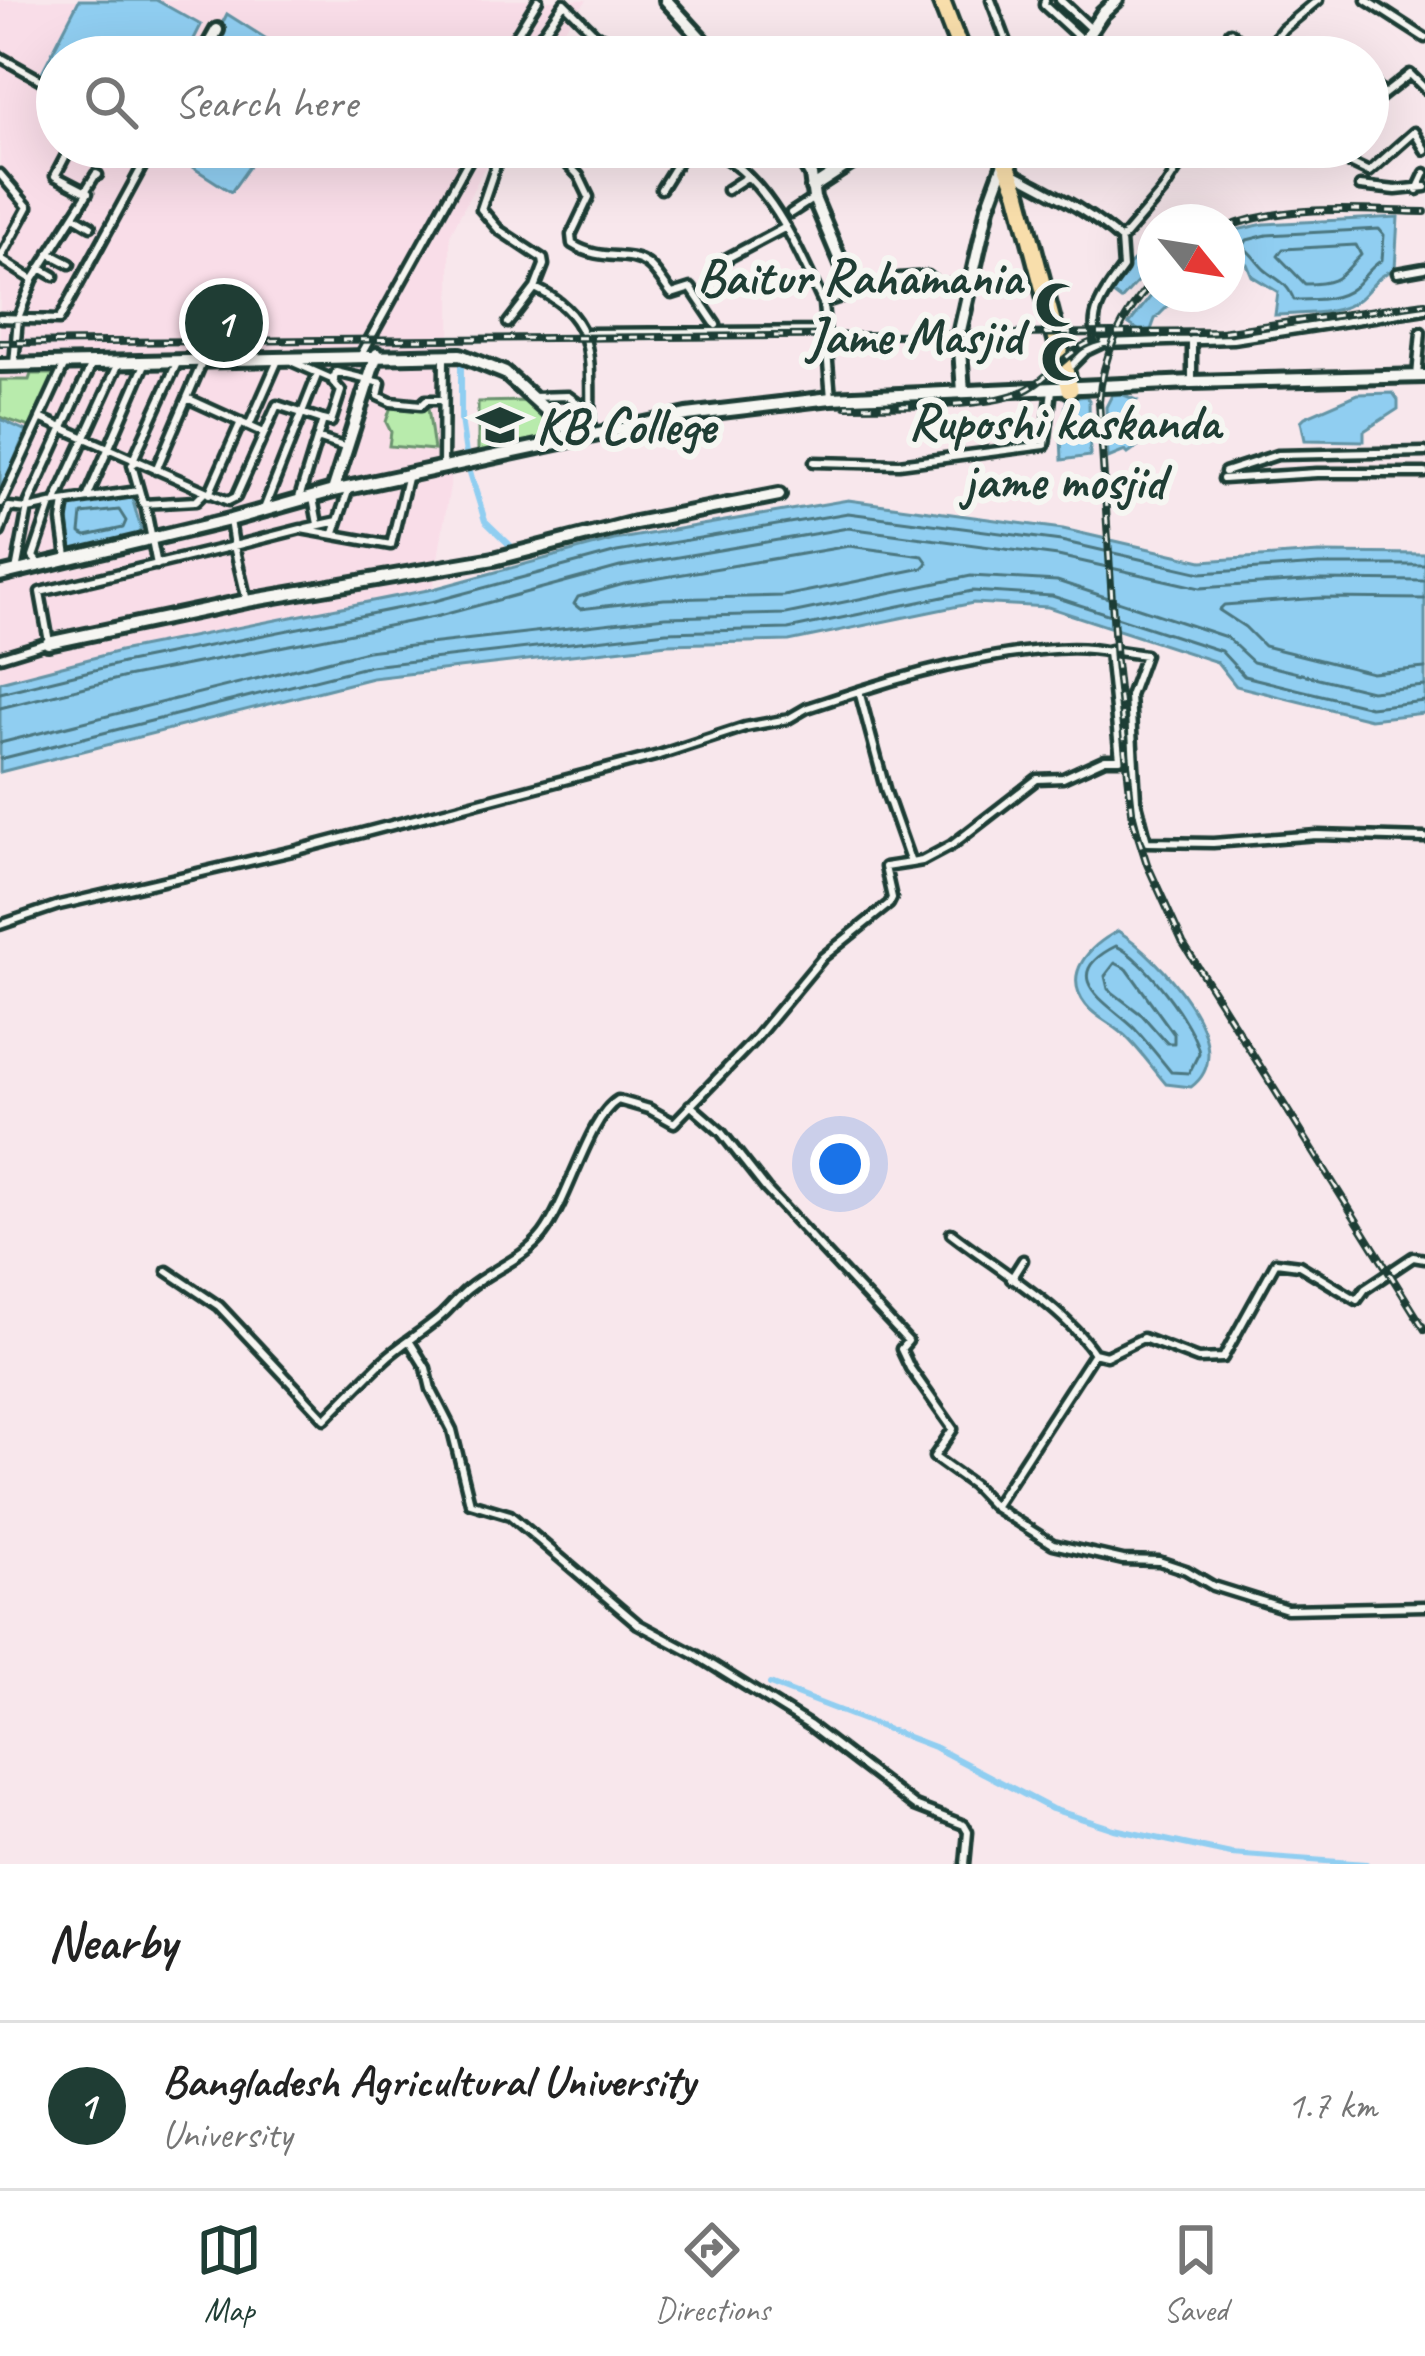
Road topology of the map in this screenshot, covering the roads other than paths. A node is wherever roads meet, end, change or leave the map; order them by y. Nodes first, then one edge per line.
1 (538, 0) edge
2 (666, 0) edge
3 (941, 0) edge
4 (991, 0) edge
5 (1046, 0) edge
6 (1060, 0) edge
7 (1117, 0) edge
8 (1318, 0) edge
9 (1366, 0) edge
10 (565, 2) edge
11 (217, 30) dead end
12 (1092, 30) junction
13 (1230, 32) dead end
14 (542, 33) junction
15 (214, 36) edge
16 (516, 36) edge
17 (540, 36) edge
18 (545, 36) edge
19 (600, 36) edge
20 (699, 36) edge
21 (955, 36) edge
22 (1005, 36) edge
23 (1078, 36) edge
24 (1088, 36) edge
25 (1234, 36) edge
26 (1277, 36) edge
27 (1425, 38) edge
28 (0, 57) edge
29 (36, 77) edge
30 (1425, 89) edge
31 (1389, 90) edge
32 (1425, 150) edge
33 (1389, 155) edge
34 (59, 168) edge
35 (142, 168) edge
36 (464, 168) edge
37 (495, 168) edge
38 (572, 168) edge
39 (674, 168) edge
40 (740, 168) edge
41 (807, 168) edge
42 (847, 168) edge
43 (1002, 168) edge
44 (1009, 168) edge
45 (1022, 168) edge
46 (1177, 168) edge
47 (1425, 173) edge
48 (0, 174) edge
49 (98, 175) dead end
50 (747, 176) junction
51 (1360, 186) dead end
52 (661, 189) dead end
53 (1421, 189) edge
54 (86, 190) junction
55 (728, 190) dead end
56 (813, 193) junction
57 (791, 213) dead end
58 (74, 216) junction
59 (91, 226) dead end
60 (786, 227) junction
61 (58, 240) junction
62 (1121, 241) junction
63 (72, 247) dead end
64 (49, 253) junction
65 (721, 262) dead end
66 (70, 264) dead end
67 (40, 268) junction
68 (1425, 268) edge
69 (1397, 273) dead end
70 (50, 276) dead end
71 (34, 280) junction
72 (971, 285) junction
73 (535, 289) junction
74 (853, 291) junction
75 (823, 303) junction
76 (1425, 309) edge
77 (0, 318) edge
78 (18, 318) junction
79 (508, 323) dead end
80 (716, 325) dead end
81 (826, 332) junction
82 (1421, 332) dead end
83 (588, 333) junction
84 (1192, 340) junction
85 (1100, 344) junction
86 (377, 354) junction
87 (444, 354) junction
88 (361, 355) junction
89 (282, 358) junction
90 (177, 362) junction
91 (203, 362) junction
92 (119, 363) junction
93 (146, 363) junction
94 (0, 364) edge
95 (14, 364) junction
96 (65, 364) junction
97 (92, 364) junction
98 (318, 373) junction
99 (1421, 376) edge
100 (369, 379) junction
101 (334, 380) junction
102 (1067, 381) junction
103 (1192, 382) junction
104 (1052, 390) junction
105 (963, 392) junction
106 (187, 398) junction
107 (530, 398) junction
108 (830, 398) junction
109 (443, 400) junction
110 (590, 412) junction
111 (302, 413) junction
112 (40, 418) junction
113 (323, 420) junction
114 (245, 424) junction
115 (61, 428) junction
116 (264, 433) junction
117 (591, 433) junction
118 (575, 436) junction
119 (317, 438) junction
120 (85, 439) junction
121 (347, 448) junction
122 (109, 449) junction
123 (1425, 452) edge
124 (135, 461) junction
125 (814, 462) dead end
126 (443, 467) junction
127 (156, 470) junction
128 (1425, 471) edge
129 (408, 474) junction
130 (350, 487) junction
131 (138, 491) junction
132 (333, 491) junction
133 (207, 493) junction
134 (779, 495) dead end
135 (87, 498) junction
136 (313, 498) junction
137 (298, 502) junction
138 (57, 503) junction
139 (3, 504) edge
140 (145, 505) junction
141 (28, 509) junction
142 (263, 511) junction
143 (230, 520) junction
144 (338, 521) junction
145 (318, 525) junction
146 (301, 529) junction
147 (0, 532) edge
148 (334, 533) junction
149 (151, 538) junction
150 (234, 546) junction
151 (68, 558) junction
152 (38, 564) junction
153 (157, 565) junction
154 (16, 571) junction
155 (0, 575) edge
156 (247, 601) junction
157 (48, 643) junction
158 (1099, 650) junction
159 (0, 657) edge
160 (859, 691) junction
161 (1425, 838) edge
162 (910, 862) junction
163 (0, 925) edge
164 (690, 1105) junction
165 (951, 1233) dead end
166 (1425, 1259) edge
167 (1023, 1260) dead end
168 (167, 1271) dead end
169 (1011, 1279) junction
170 (410, 1342) junction
171 (1094, 1353) junction
172 (994, 1507) junction
173 (1425, 1606) edge
174 (965, 1864) edge

1 - 16 street
2 - 20 street
3 - 21 highway
4 - 22 street
5 - 23 street
6 - 12 street
7 - 12 street
8 - 26 street
9 - 27 street
10 - 14 street
10 - 19 street
11 - 15 street
12 - 24 street
13 - 25 street
14 - 17 street
14 - 18 street
28 - 29 street
30 - 31 street
32 - 33 street
34 - 54 street
35 - 78 street
36 - 88 street
37 - 73 street
38 - 80 street
39 - 52 street
40 - 50 street
41 - 56 street
42 - 56 street
43 - 72 street
44 - 102 highway
45 - 62 street
46 - 62 street
47 - 53 street
48 - 71 street
49 - 54 street
50 - 55 street
50 - 60 street
51 - 53 street
54 - 58 street
56 - 57 street
56 - 74 street
58 - 59 street
58 - 61 street
60 - 65 street
60 - 75 street
61 - 63 street
61 - 64 street
62 - 85 street
64 - 66 street
64 - 67 street
67 - 70 street
67 - 71 street
68 - 69 street
71 - 78 street
72 - 74 street
72 - 105 street
73 - 79 street
73 - 83 street
74 - 75 street
75 - 81 street
76 - 84 street
77 - 78 street
78 - 95 street
81 - 83 street
81 - 108 street
82 - 99 street
83 - 110 street
84 - 85 street
84 - 103 street
85 - 102 street
86 - 87 street
86 - 88 street
86 - 100 street
87 - 107 street
87 - 109 street
88 - 89 street
89 - 91 street
89 - 98 street
89 - 114 street
90 - 91 street
90 - 93 street
90 - 124 street
91 - 106 street
92 - 93 street
92 - 97 street
92 - 120 street
93 - 122 street
94 - 95 street
95 - 96 street
96 - 97 street
96 - 112 street
97 - 115 street
98 - 101 street
98 - 111 street
99 - 103 street
100 - 101 street
100 - 109 street
100 - 121 street
101 - 113 street
102 - 103 street
102 - 104 street
104 - 105 street
104 - 125 street
105 - 108 street
106 - 114 street
106 - 127 street
107 - 110 street
107 - 118 street
108 - 117 street
109 - 126 street
110 - 117 street
111 - 113 street
111 - 116 street
111 - 142 street
112 - 115 street
112 - 139 street
113 - 119 street
114 - 116 street
114 - 133 street
115 - 120 street
115 - 141 street
116 - 133 street
117 - 118 street
118 - 126 street
119 - 121 street
119 - 137 street
120 - 122 street
120 - 138 street
121 - 132 street
122 - 124 street
122 - 135 street
123 - 128 street
124 - 127 street
124 - 131 street
126 - 129 street
127 - 133 street
129 - 130 street
129 - 148 street
130 - 132 street
130 - 144 street
131 - 135 street
131 - 140 street
132 - 136 street
133 - 140 street
134 - 156 street
135 - 138 street
136 - 137 street
136 - 145 street
137 - 142 street
138 - 141 street
138 - 151 street
138 - 152 street
139 - 141 street
139 - 147 street
140 - 149 street
141 - 154 street
142 - 143 street
143 - 149 street
143 - 150 street
144 - 145 street
144 - 148 street
145 - 146 street
146 - 148 street
146 - 150 street
149 - 151 street
149 - 153 street
150 - 153 street
150 - 156 street
151 - 152 street
152 - 154 street
153 - 157 street
154 - 155 street
156 - 157 street
157 - 159 street
158 - 160 street
158 - 161 street
158 - 162 street
160 - 162 street
160 - 163 street
162 - 164 street
164 - 170 street
164 - 172 street
165 - 169 street
166 - 171 street
167 - 169 street
168 - 170 street
169 - 171 street
170 - 174 street
171 - 172 street
172 - 173 street

